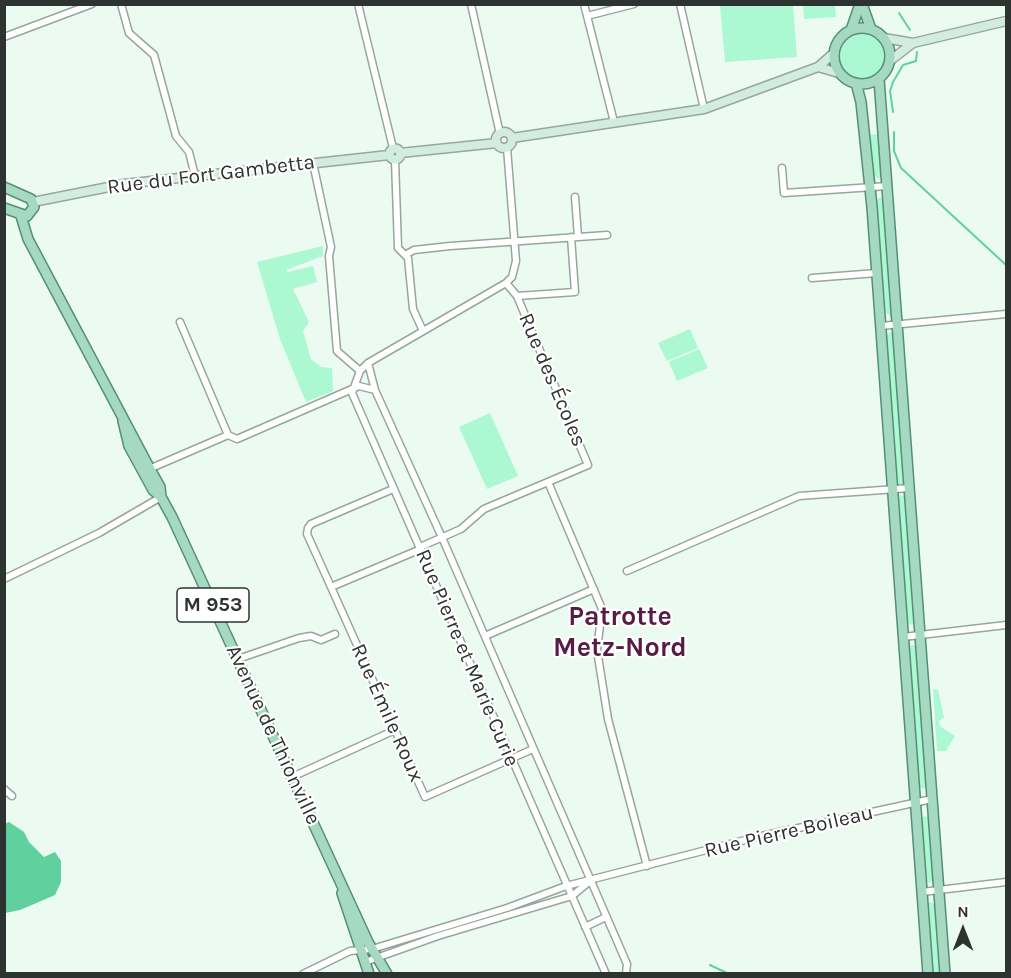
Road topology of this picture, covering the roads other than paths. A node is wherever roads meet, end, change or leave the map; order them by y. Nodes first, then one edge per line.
1 (92, 4) edge
2 (121, 4) edge
3 (358, 4) edge
4 (471, 4) edge
5 (584, 4) edge
6 (634, 4) edge
7 (680, 4) edge
8 (861, 4) edge
9 (587, 16) junction
10 (1006, 21) edge
11 (871, 29) junction
12 (851, 30) junction
13 (4, 37) edge
14 (884, 38) junction
15 (913, 43) junction
16 (834, 53) junction
17 (891, 60) junction
18 (818, 68) junction
19 (839, 73) junction
20 (879, 79) junction
21 (855, 83) junction
22 (704, 109) junction
23 (614, 122) junction
24 (498, 138) junction
25 (512, 138) junction
26 (507, 147) junction
27 (394, 154) junction
28 (314, 163) junction
29 (782, 168) dead end
30 (195, 176) junction
31 (888, 186) junction
32 (4, 187) edge
33 (871, 187) junction
34 (575, 197) dead end
35 (33, 202) junction
36 (4, 208) edge
37 (21, 216) junction
38 (607, 235) dead end
39 (571, 237) junction
40 (579, 237) junction
41 (515, 241) junction
42 (405, 255) junction
43 (877, 273) junction
44 (812, 279) dead end
45 (506, 284) junction
46 (517, 296) junction
47 (1006, 314) edge
48 (180, 322) dead end
49 (898, 325) junction
50 (881, 326) junction
51 (423, 331) junction
52 (368, 363) junction
53 (360, 371) junction
54 (352, 388) junction
55 (375, 390) junction
56 (228, 435) junction
57 (147, 470) junction
58 (548, 482) junction
59 (910, 488) junction
60 (393, 489) junction
61 (893, 490) junction
62 (161, 497) junction
63 (442, 538) junction
64 (420, 548) junction
65 (627, 571) dead end
66 (4, 579) edge
67 (331, 587) junction
68 (594, 589) junction
69 (1006, 625) edge
70 (335, 634) dead end
71 (921, 635) junction
72 (485, 636) junction
73 (903, 637) junction
74 (238, 659) junction
75 (395, 730) junction
76 (533, 749) junction
77 (511, 759) junction
78 (292, 777) junction
79 (4, 789) edge
80 (4, 796) edge
81 (932, 799) junction
82 (915, 803) junction
83 (647, 866) junction
84 (591, 881) junction
85 (1006, 882) edge
86 (566, 886) junction
87 (939, 891) junction
88 (922, 892) junction
89 (572, 896) junction
90 (606, 917) junction
91 (585, 927) junction
92 (367, 950) junction
93 (382, 957) junction
94 (365, 962) junction
95 (386, 972) edge
96 (303, 974) edge
97 (369, 974) edge
98 (606, 974) edge
99 (626, 974) edge
100 (928, 974) edge
101 (945, 974) edge

1 - 13 street
2 - 30 street
3 - 27 street
4 - 24 street
5 - 9 street
6 - 9 street
7 - 22 street
8 - 11 main road
8 - 12 main road
9 - 23 street
10 - 15 street
11 - 12 main road
11 - 14 main road
12 - 16 main road
14 - 15 street
14 - 17 main road
15 - 17 street
16 - 18 street
16 - 19 main road
17 - 20 main road
18 - 19 street
18 - 22 street
19 - 21 main road
20 - 21 main road
20 - 31 main road
21 - 33 main road
22 - 23 street
23 - 25 street
24 - 25 street
24 - 26 street
24 - 27 street, Rue du Fort Gambetta
25 - 26 street
26 - 41 street
27 - 28 street, Rue du Fort Gambetta
27 - 42 street
28 - 30 street, Rue du Fort Gambetta
28 - 53 street
29 - 33 street
30 - 35 street, Rue du Fort Gambetta
31 - 33 street
31 - 49 main road
32 - 35 main road
33 - 43 main road
34 - 40 street
35 - 37 main road
36 - 37 main road
37 - 57 main road, Avenue de Thionville / M 953
38 - 40 street
39 - 40 street
39 - 41 street
39 - 46 street
41 - 42 street
41 - 45 street
42 - 51 street
43 - 44 street
43 - 50 main road
45 - 46 street, Rue des Écoles
45 - 51 street
46 - 58 street, Rue des Écoles
47 - 49 street
48 - 56 street
49 - 50 street
49 - 59 main road
50 - 61 main road
51 - 52 street
52 - 53 street
52 - 55 street, Rue Pierre et Marie Curie
53 - 54 street
54 - 55 street
54 - 56 street
54 - 60 street, Rue Pierre et Marie Curie
55 - 63 street, Rue Pierre et Marie Curie
56 - 57 street
57 - 62 main road, Avenue de Thionville / M 953
58 - 63 street
58 - 68 street
59 - 61 street
59 - 71 main road
60 - 64 street, Rue Pierre et Marie Curie
60 - 67 street, Rue Émile Roux
61 - 65 street
61 - 73 main road
62 - 66 street
62 - 74 main road, Avenue de Thionville / M 953
63 - 64 street
63 - 72 street, Rue Pierre et Marie Curie
64 - 67 street
64 - 77 street, Rue Pierre et Marie Curie
67 - 75 street, Rue Émile Roux
68 - 72 street
68 - 83 street
69 - 71 street
70 - 74 street
71 - 73 street
71 - 81 main road
72 - 76 street, Rue Pierre et Marie Curie
73 - 82 main road
74 - 78 main road, Avenue de Thionville / M 953
75 - 77 street, Rue Émile Roux
75 - 78 street
76 - 77 street, Rue Émile Roux
76 - 84 street, Rue Pierre et Marie Curie
77 - 86 street, Rue Pierre et Marie Curie
78 - 92 main road, Avenue de Thionville / M 953
79 - 80 street
81 - 82 street, Rue Pierre Boileau
81 - 87 main road
82 - 83 street, Rue Pierre Boileau
82 - 88 main road
83 - 84 street, Rue Pierre Boileau
84 - 86 street, Rue Pierre Boileau
84 - 89 street, Rue Pierre Boileau
84 - 90 street, Rue Pierre et Marie Curie
85 - 87 street
86 - 89 street, Rue Pierre et Marie Curie
86 - 92 street, Rue Pierre Boileau
87 - 88 street
87 - 101 main road
88 - 100 main road
89 - 91 street, Rue Pierre et Marie Curie
89 - 93 street, Rue Pierre Boileau
90 - 91 street
90 - 99 street, Rue Pierre et Marie Curie
91 - 98 street, Rue Pierre et Marie Curie
92 - 93 main road, Avenue de Thionville / M 953
92 - 94 main road, Avenue de Thionville / M 953
92 - 96 street, Rue Pierre Boileau
93 - 94 street, Rue Pierre Boileau
93 - 95 main road, Avenue de Thionville / M 953
94 - 97 main road, Avenue de Thionville / M 953

